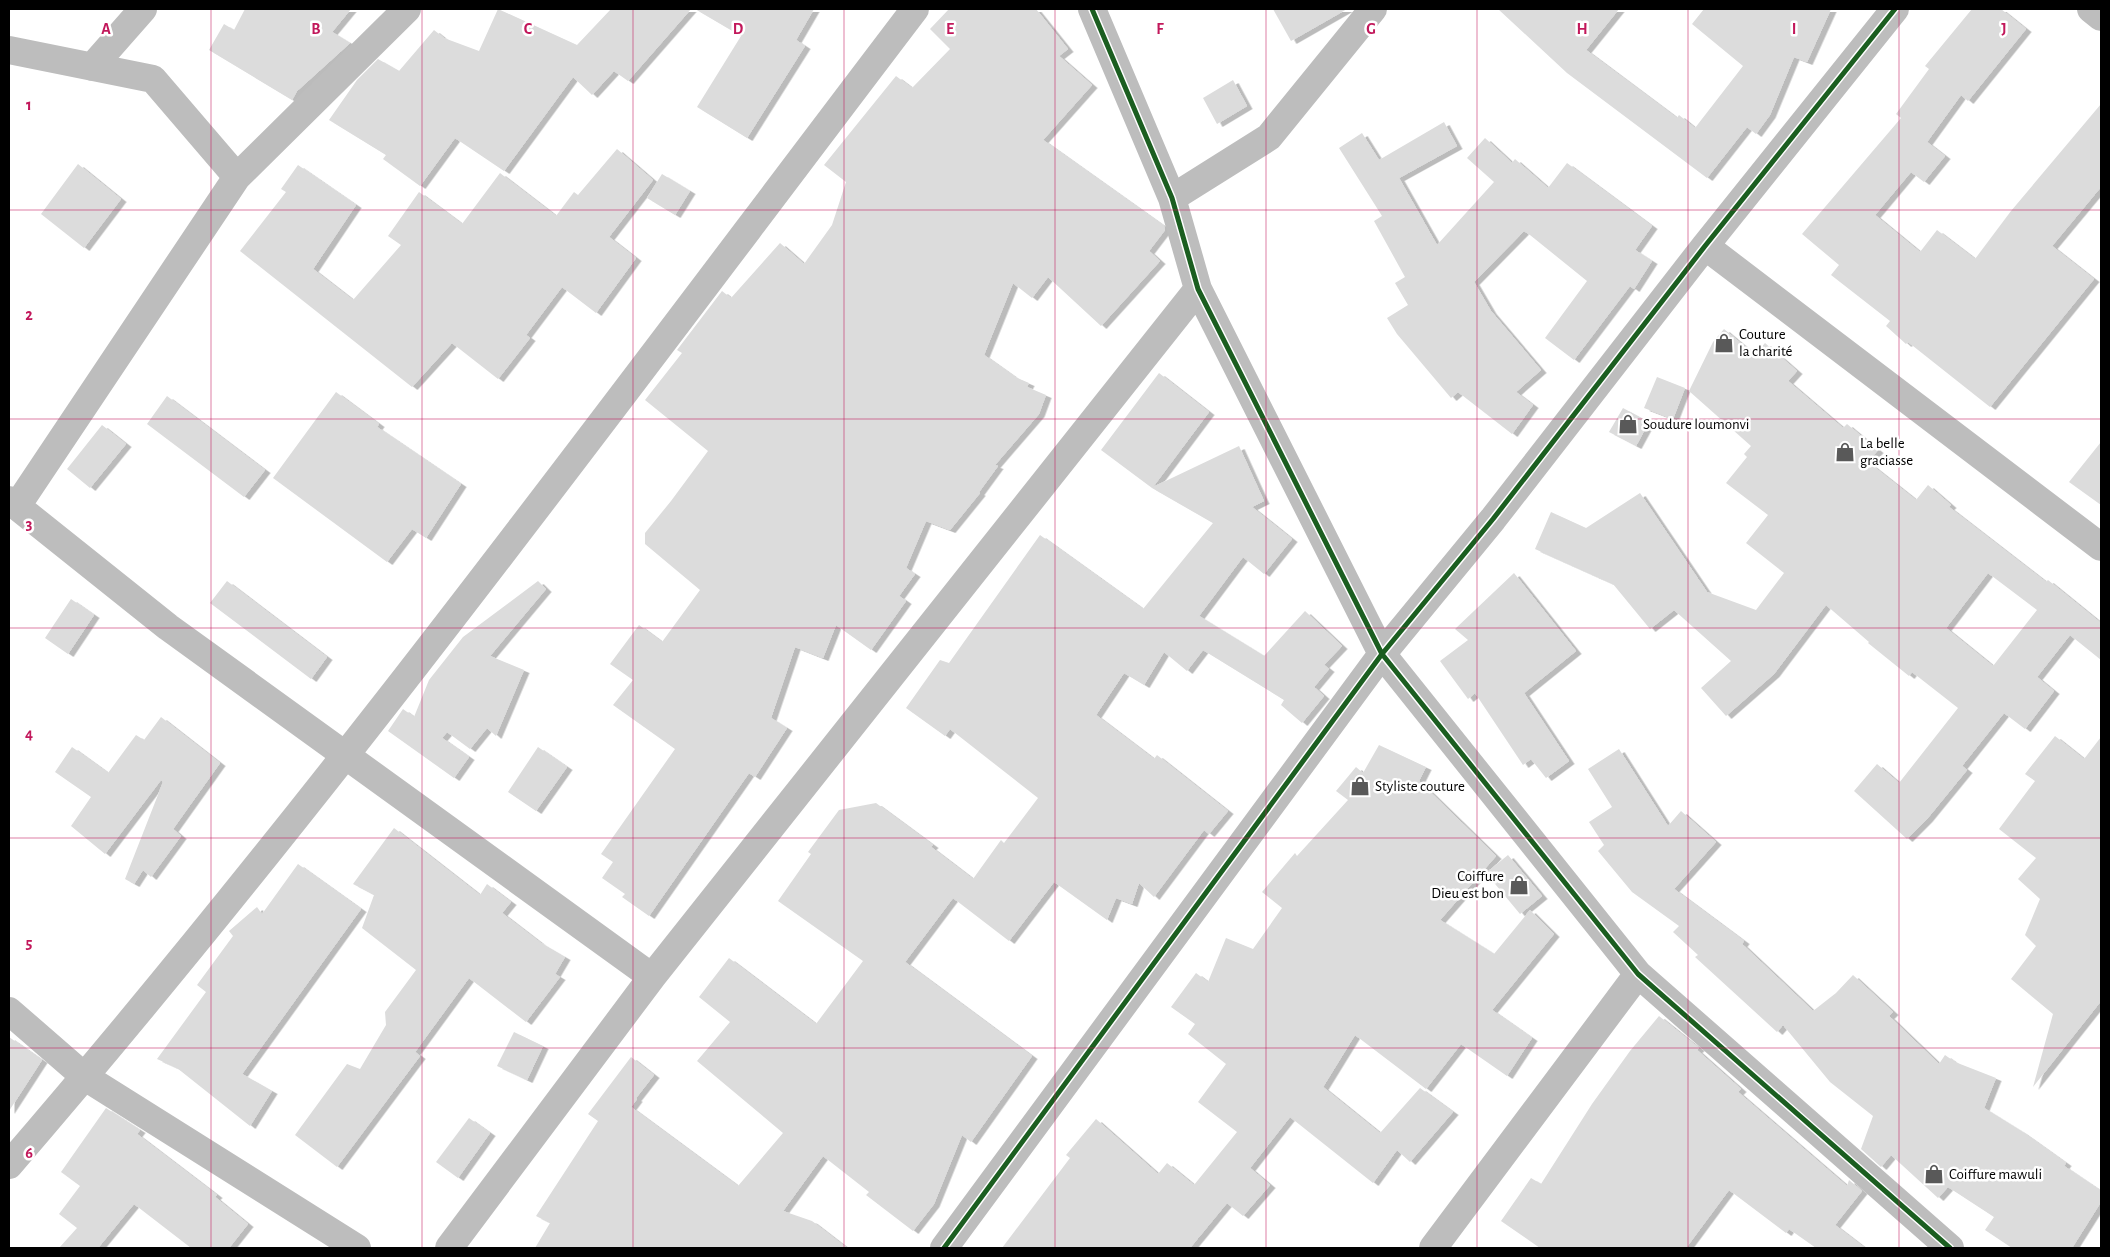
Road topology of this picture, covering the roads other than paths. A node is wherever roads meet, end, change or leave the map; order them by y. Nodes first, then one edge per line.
1 (143, 9) edge
2 (407, 9) edge
3 (915, 9) edge
4 (1092, 9) edge
5 (1373, 9) edge
6 (1895, 9) edge
7 (2091, 9) edge
8 (2101, 17) edge
9 (9, 50) edge
10 (92, 67) junction
11 (237, 177) junction
12 (1172, 198) junction
13 (1705, 246) junction
14 (1198, 289) junction
15 (13, 503) edge
16 (2101, 547) edge
17 (1382, 654) junction
18 (346, 757) junction
19 (1638, 974) junction
20 (652, 977) junction
21 (9, 1011) edge
22 (85, 1077) junction
23 (9, 1165) edge
24 (1945, 1247) edge
25 (357, 1248) edge
26 (450, 1248) edge
27 (944, 1248) edge
28 (1433, 1248) edge

1 - 10 street
2 - 11 street
3 - 18 street
4 - 12 street
5 - 12 street
6 - 13 street
7 - 8 street
9 - 10 street
10 - 11 street
11 - 15 street
12 - 14 street
13 - 16 street
13 - 17 street
14 - 17 street
14 - 20 street
15 - 18 street
17 - 19 street
17 - 27 street
18 - 20 street
18 - 22 street
19 - 24 street
19 - 28 street
20 - 26 street
21 - 22 street
22 - 23 street
22 - 25 street

